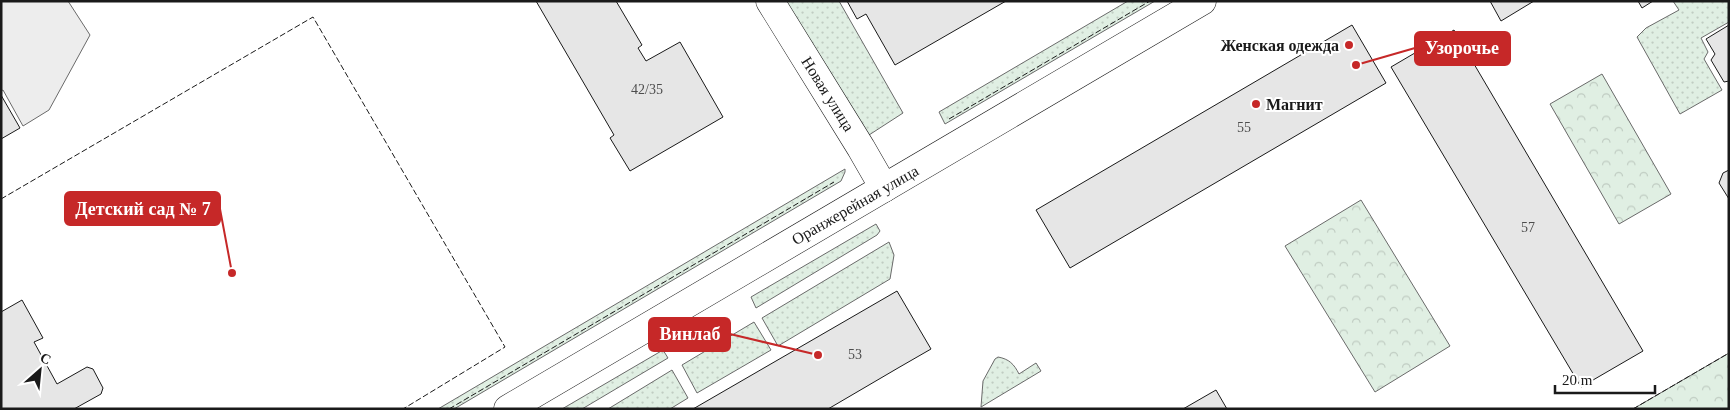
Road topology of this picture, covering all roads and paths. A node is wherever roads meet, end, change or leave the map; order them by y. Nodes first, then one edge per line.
1 (770, 1) edge
2 (1202, 1) edge
3 (884, 188) junction
4 (508, 409) edge

1 - 3 street, Новая улица
2 - 3 street, Оранжерейная улица
3 - 4 street, Оранжерейная улица

